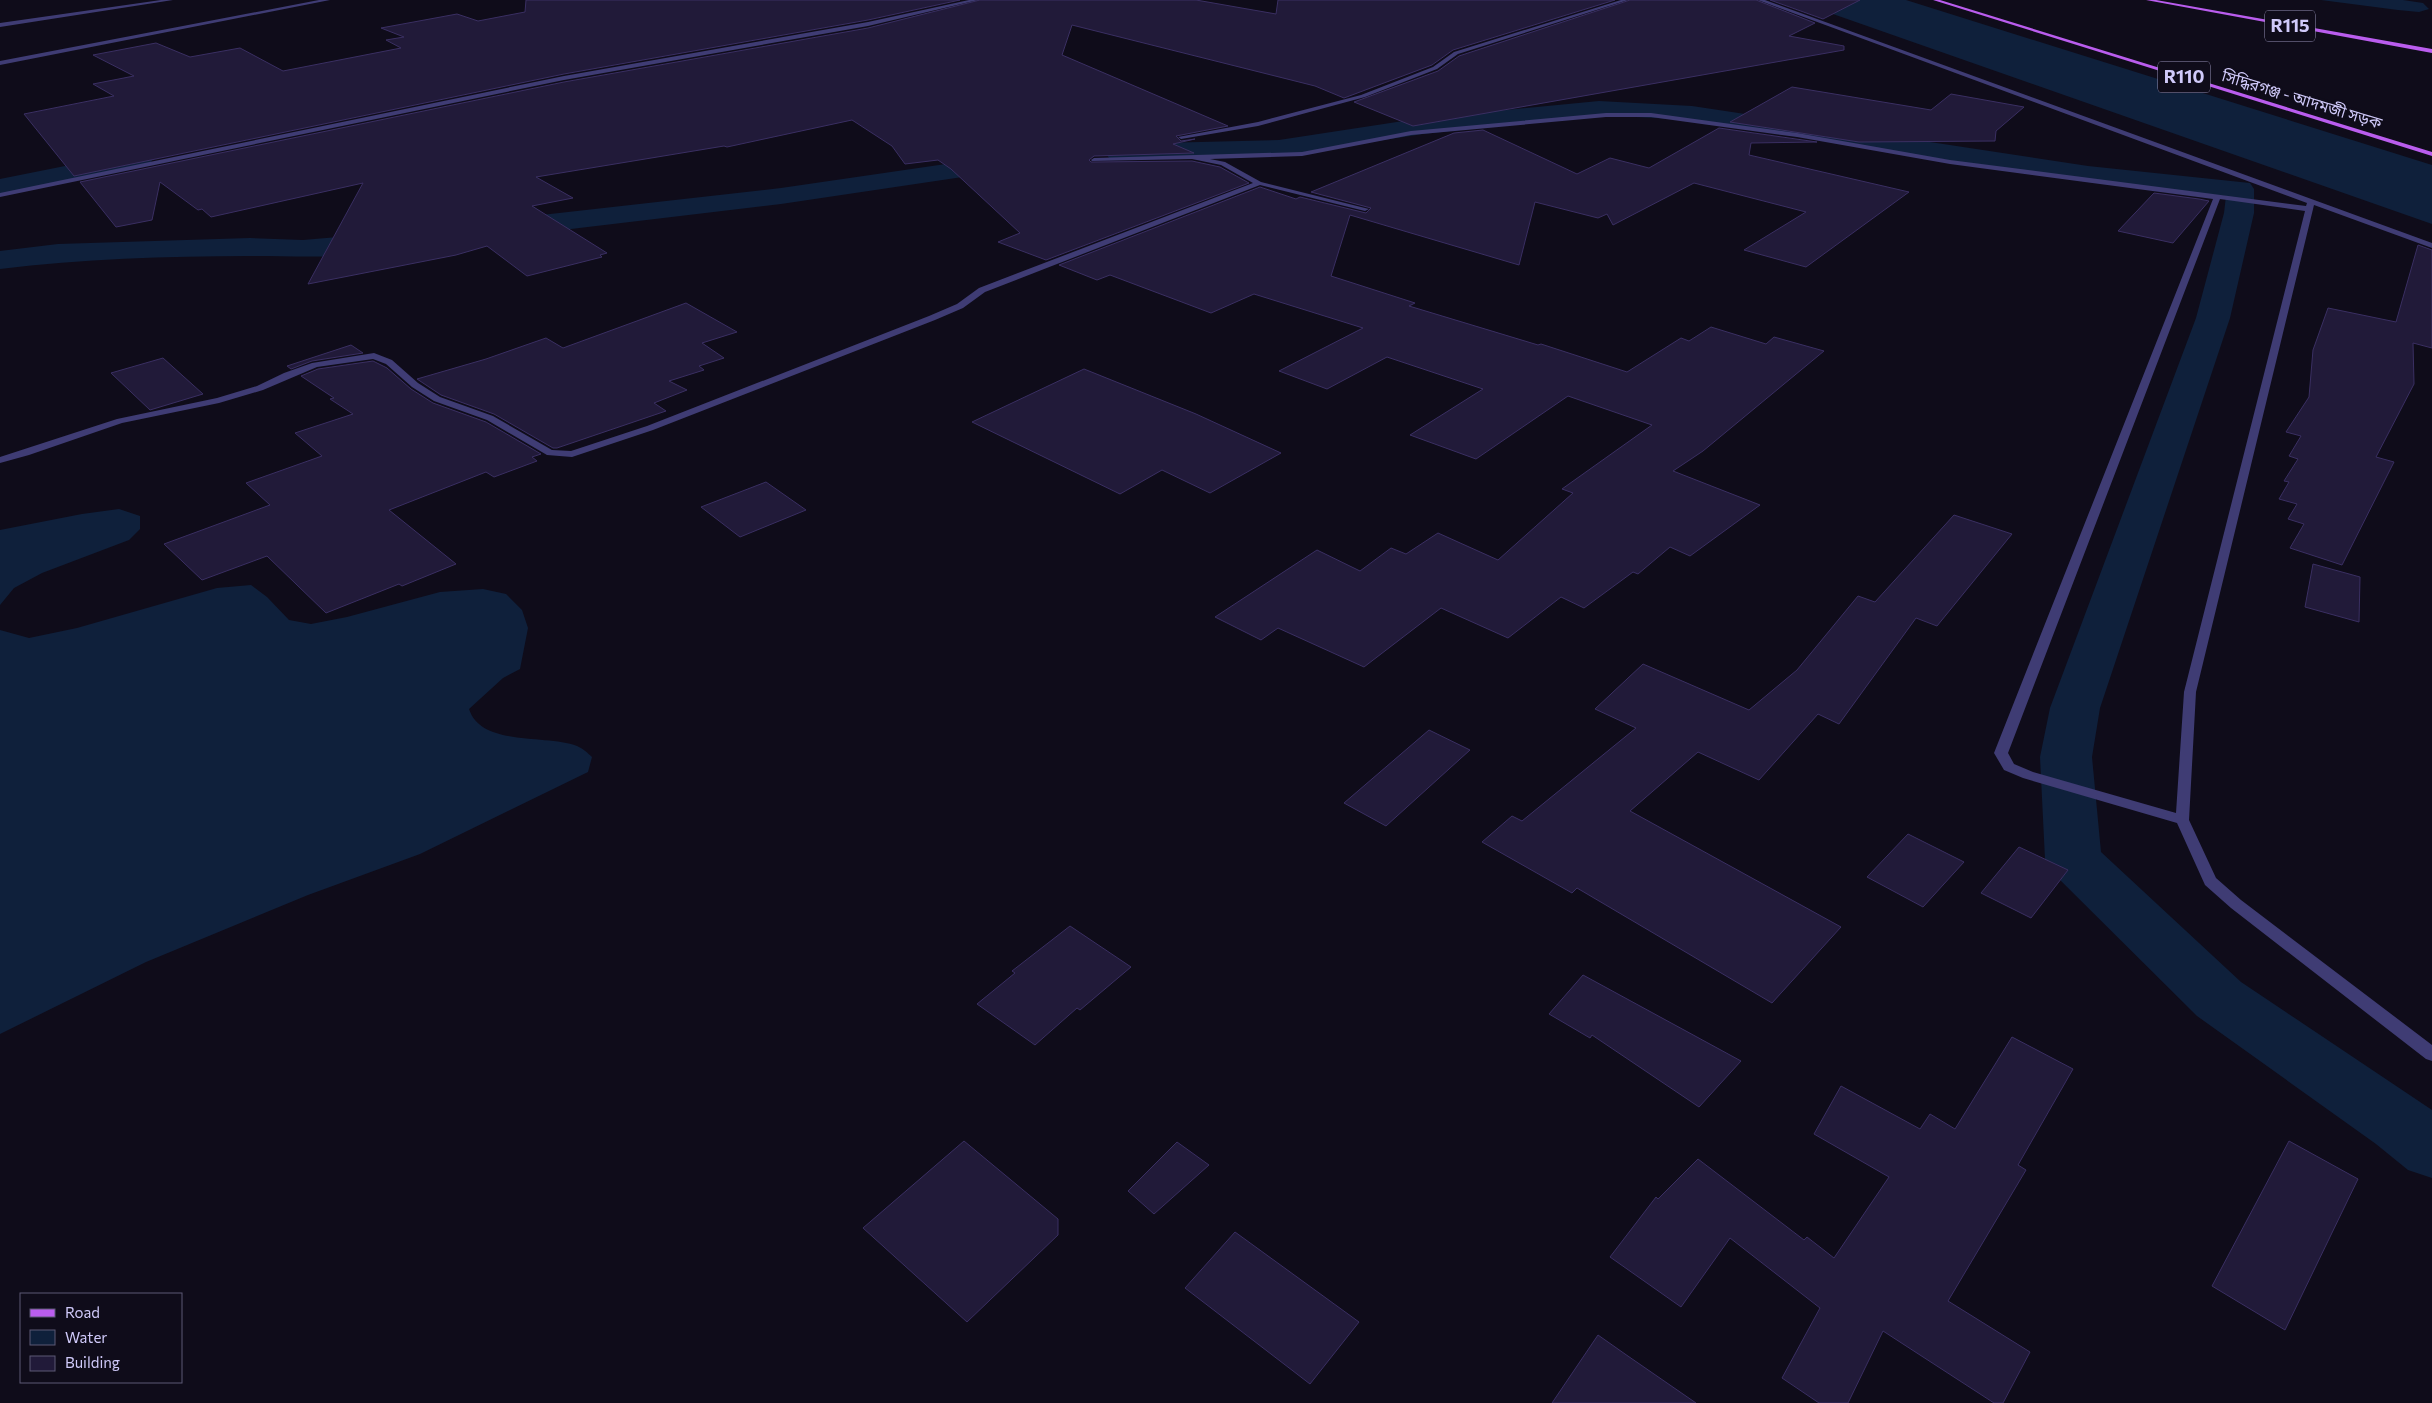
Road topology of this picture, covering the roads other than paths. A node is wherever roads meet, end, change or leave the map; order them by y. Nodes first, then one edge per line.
1 (171, 0) edge
2 (328, 0) edge
3 (976, 0) edge
4 (1626, 0) edge
5 (1760, 0) edge
6 (1935, 0) edge
7 (2148, 0) edge
8 (0, 25) edge
9 (2432, 51) edge
10 (0, 63) edge
11 (1181, 136) dead end
12 (2432, 154) edge
13 (1195, 158) junction
14 (1094, 160) dead end
15 (1259, 183) junction
16 (0, 195) edge
17 (2218, 196) junction
18 (2310, 205) junction
19 (1365, 209) dead end
20 (2432, 246) edge
21 (0, 460) edge
22 (2182, 820) junction
23 (2432, 1054) edge

1 - 8 street
2 - 10 street
3 - 16 street
4 - 11 street
5 - 18 street
6 - 12 main road, সিদ্ধিরগঞ্জ - আদমজী সড়ক / R110
7 - 9 main road, R115
13 - 14 street
13 - 15 street
13 - 17 street
15 - 19 street
15 - 21 street
17 - 18 street
17 - 22 street
18 - 20 street
18 - 22 street
22 - 23 street

